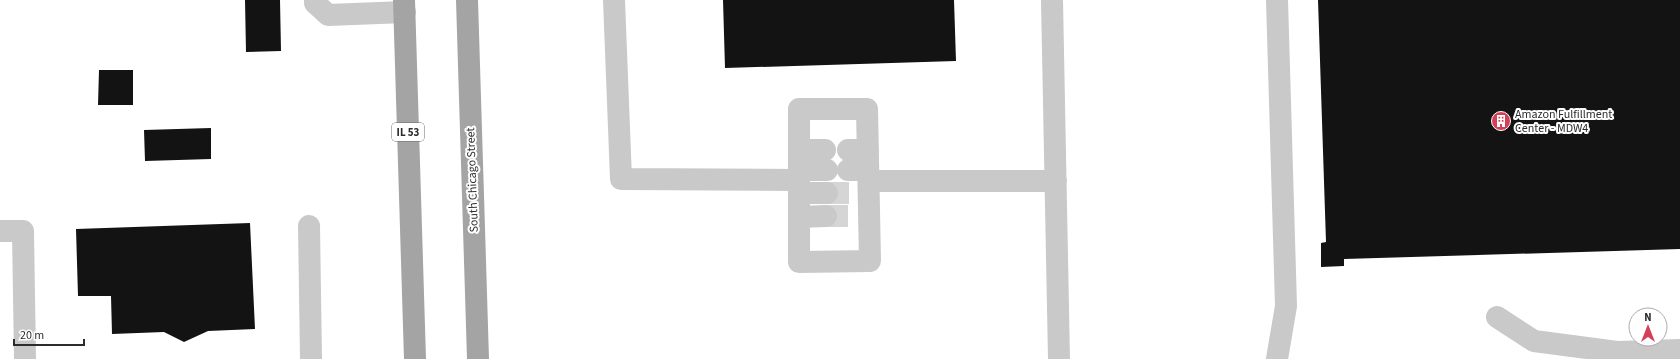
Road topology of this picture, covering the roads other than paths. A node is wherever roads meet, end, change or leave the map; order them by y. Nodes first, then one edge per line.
1 (315, 0) edge
2 (467, 0) edge
3 (614, 0) edge
4 (1052, 0) edge
5 (1277, 0) edge
6 (404, 6) edge
7 (852, 169) junction
8 (799, 173) junction
9 (1056, 181) junction
10 (827, 193) tunnel mouth
11 (826, 216) tunnel mouth
12 (799, 217) junction
13 (309, 226) dead end
14 (0, 231) edge
15 (1497, 317) dead end
16 (1680, 350) edge
17 (25, 359) edge
18 (311, 359) edge
19 (415, 359) edge
20 (478, 359) edge
21 (1059, 359) edge
22 (1277, 359) edge

1 - 6 lane
2 - 20 main road, South Chicago Street
3 - 8 lane
4 - 9 lane
5 - 22 lane
6 - 19 main road, IL 53
7 - 8 lane
7 - 8 lane
7 - 9 lane
7 - 12 lane
8 - 10 lane
8 - 12 lane
9 - 21 lane
11 - 12 lane
13 - 18 lane
14 - 17 lane
15 - 16 lane

